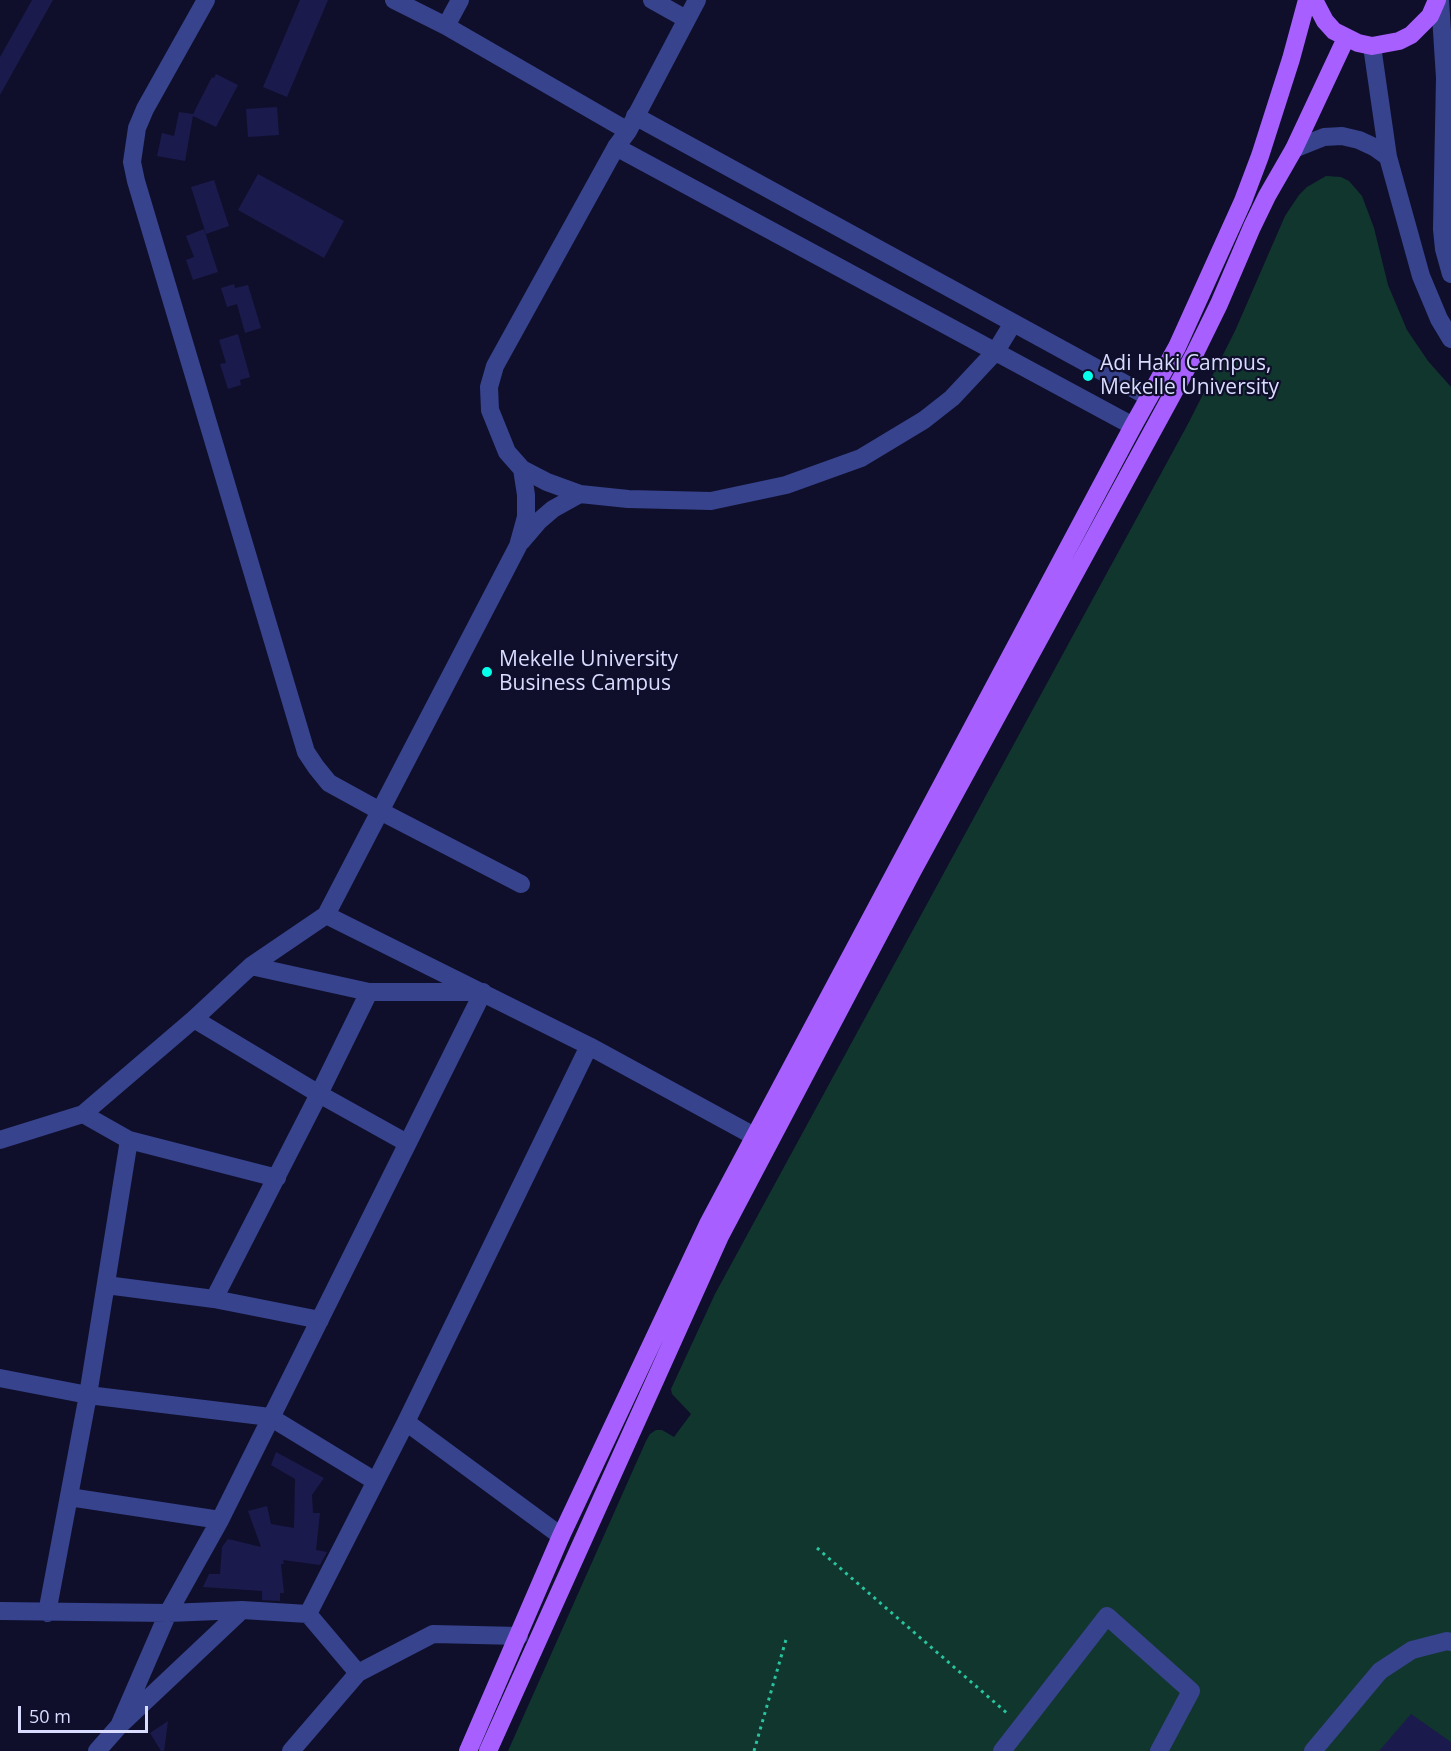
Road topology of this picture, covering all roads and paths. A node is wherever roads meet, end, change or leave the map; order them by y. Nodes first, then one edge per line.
1 (206, 0) edge
2 (394, 0) edge
3 (460, 0) edge
4 (652, 0) edge
5 (697, 0) edge
6 (1307, 0) edge
7 (1314, 0) edge
8 (1439, 0) edge
9 (686, 20) junction
10 (446, 26) junction
11 (1346, 39) junction
12 (1372, 46) junction
13 (631, 124) junction
14 (616, 147) junction
15 (1294, 150) junction
16 (1388, 157) junction
17 (1451, 273) edge
18 (1013, 323) junction
19 (1451, 339) edge
20 (996, 351) junction
21 (1149, 397) junction
22 (1133, 426) junction
23 (522, 468) junction
24 (580, 494) junction
25 (518, 546) junction
26 (380, 811) junction
27 (521, 884) dead end
28 (326, 915) junction
29 (251, 966) junction
30 (369, 992) junction
31 (483, 992) junction
32 (194, 1019) junction
33 (589, 1046) junction
34 (319, 1094) junction
35 (83, 1114) junction
36 (754, 1136) junction
37 (0, 1140) edge
38 (129, 1140) junction
39 (407, 1143) junction
40 (277, 1178) junction
41 (106, 1285) junction
42 (214, 1299) junction
43 (320, 1320) junction
44 (0, 1377) edge
45 (88, 1395) junction
46 (270, 1418) junction
47 (406, 1422) junction
48 (375, 1481) junction
49 (69, 1497) junction
50 (219, 1520) junction
51 (561, 1536) junction
52 (817, 1548) dead end
53 (242, 1610) junction
54 (0, 1611) edge
55 (47, 1613) junction
56 (168, 1613) junction
57 (308, 1614) junction
58 (519, 1636) junction
59 (787, 1636) dead end
60 (1451, 1642) edge
61 (358, 1673) junction
62 (1013, 1718) dead end
63 (119, 1726) junction
64 (97, 1751) edge
65 (291, 1751) edge
66 (468, 1751) edge
67 (488, 1751) edge
68 (754, 1751) edge
69 (1002, 1751) edge
70 (1159, 1751) edge
71 (1313, 1751) edge

1 - 26 street
2 - 10 street
3 - 10 street
4 - 9 street
5 - 9 street
6 - 21 main road
7 - 11 main road
8 - 12 main road
8 - 17 street
9 - 13 street
10 - 13 street
11 - 12 main road
11 - 15 main road
12 - 16 street
13 - 14 street
13 - 18 street
14 - 20 street
14 - 23 street
15 - 16 street
15 - 67 main road
16 - 19 street
18 - 20 street
18 - 21 street
20 - 22 street
20 - 24 street
21 - 22 main road
22 - 36 main road
23 - 24 street
23 - 25 street
24 - 25 street
25 - 26 street
26 - 27 street
26 - 28 street
28 - 29 street
28 - 31 street
29 - 30 street
29 - 32 street
30 - 31 street
30 - 34 street
31 - 33 street
31 - 39 street
32 - 34 street
32 - 35 street
33 - 36 street
33 - 47 street
34 - 39 street
34 - 40 street
35 - 37 street
35 - 38 street
36 - 51 main road
38 - 40 street
38 - 41 street
39 - 43 street
40 - 42 street
41 - 42 street
41 - 45 street
42 - 43 street
43 - 46 street
44 - 45 street
45 - 46 street
45 - 49 street
46 - 48 street
46 - 50 street
47 - 48 street
47 - 51 street
48 - 57 street
49 - 50 street
49 - 55 street
50 - 56 street
51 - 58 main road
52 - 62 path
53 - 56 street
53 - 57 street
53 - 63 street
54 - 55 street
55 - 56 street
56 - 63 street
57 - 61 street
58 - 61 street
58 - 66 main road
59 - 68 path
60 - 71 street
61 - 65 street
63 - 64 street
69 - 70 street

